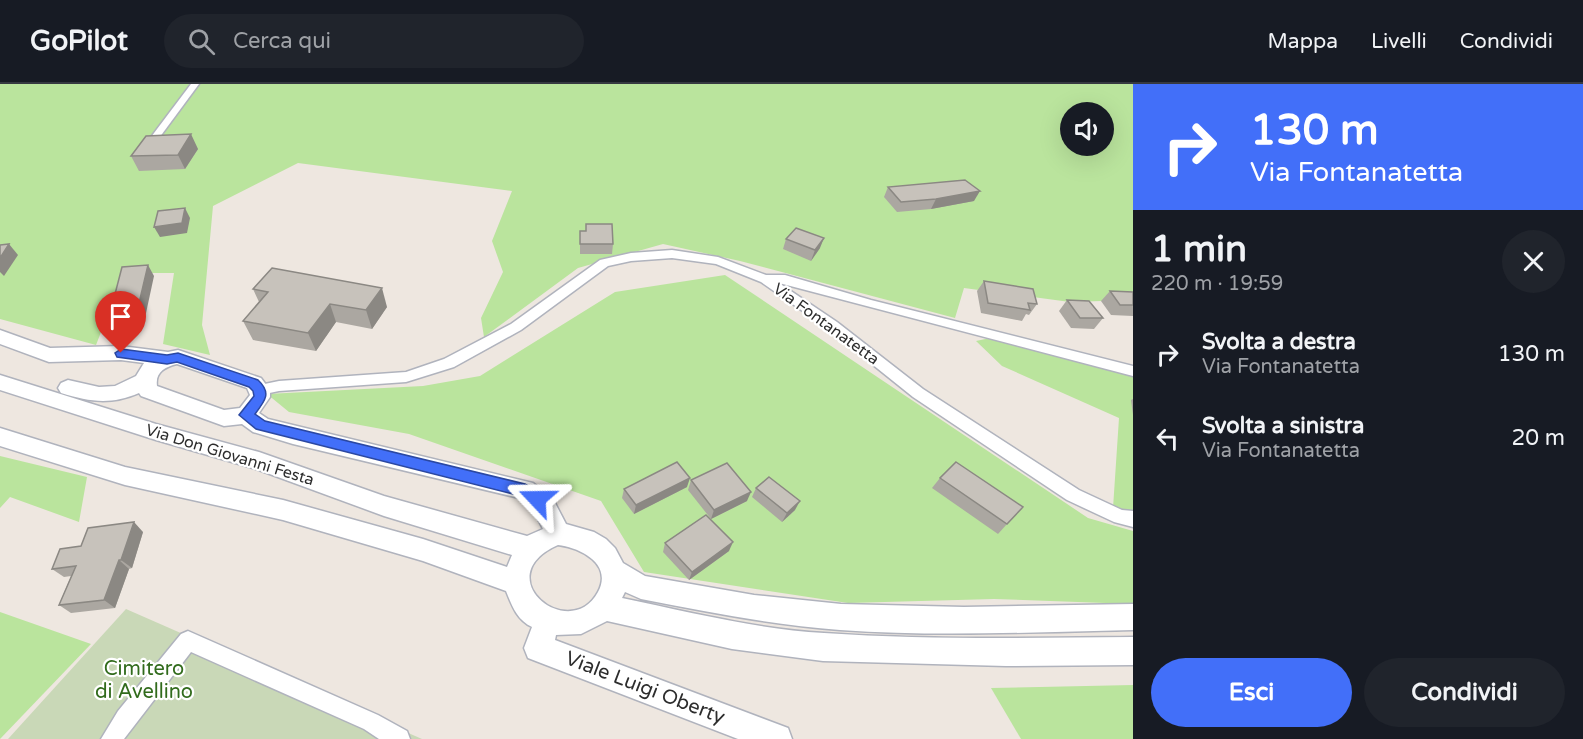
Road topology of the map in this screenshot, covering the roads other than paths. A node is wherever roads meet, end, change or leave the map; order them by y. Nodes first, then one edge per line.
1 (195, 84) edge
2 (141, 157) edge
3 (765, 279) junction
4 (0, 337) edge
5 (167, 359) junction
6 (1133, 370) edge
7 (0, 373) edge
8 (144, 381) junction
9 (0, 382) edge
10 (260, 390) junction
11 (246, 415) junction
12 (0, 437) edge
13 (1133, 519) edge
14 (557, 534) junction
15 (528, 548) junction
16 (612, 570) junction
17 (516, 582) junction
18 (603, 607) junction
19 (1133, 617) edge
20 (548, 621) junction
21 (1125, 651) edge
22 (112, 739) edge
23 (399, 739) edge
24 (777, 739) edge

1 - 2 street
3 - 6 street
3 - 10 street, Via Fontanatetta
3 - 13 street, Via Fontanatetta
4 - 5 main road
5 - 8 main road
5 - 10 main road
7 - 8 main road
8 - 11 main road
9 - 15 main road, Via Don Giovanni Festa
10 - 11 main road
11 - 14 main road
12 - 17 main road
14 - 15 main road
14 - 16 main road
15 - 17 main road
16 - 18 main road
16 - 19 main road
17 - 20 main road
18 - 20 main road
18 - 21 main road
20 - 24 main road, Viale Luigi Oberty
22 - 23 street

